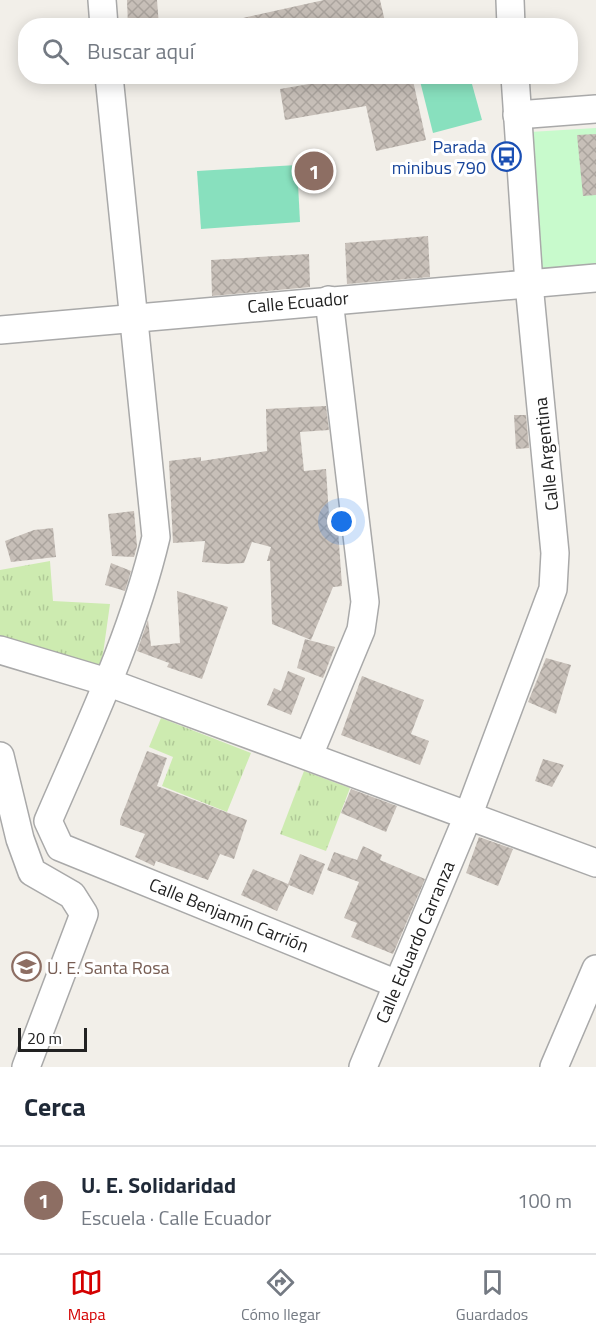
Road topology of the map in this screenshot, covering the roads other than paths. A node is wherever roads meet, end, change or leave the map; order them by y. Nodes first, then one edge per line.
1 (102, 0) edge
2 (510, 0) edge
3 (103, 18) edge
4 (511, 18) edge
5 (110, 84) edge
6 (515, 84) edge
7 (596, 109) edge
8 (517, 115) junction
9 (596, 278) edge
10 (529, 284) junction
11 (329, 300) junction
12 (132, 316) junction
13 (0, 330) edge
14 (0, 650) edge
15 (108, 682) junction
16 (309, 755) junction
17 (0, 756) edge
18 (468, 816) junction
19 (10, 833) edge
20 (596, 863) edge
21 (596, 969) edge
22 (397, 984) junction
23 (26, 1067) edge
24 (363, 1067) edge
25 (554, 1067) edge

1 - 3 street
2 - 4 street
5 - 12 street
6 - 8 street, Calle Argentina
7 - 8 street
8 - 10 street, Calle Argentina
9 - 10 street, Calle Ecuador
10 - 11 street, Calle Ecuador
10 - 18 street, Calle Argentina
11 - 12 street, Calle Ecuador
11 - 16 street
12 - 13 street, Calle Ecuador
12 - 15 street
14 - 15 street
15 - 16 street
15 - 22 street, Calle Benjamín Carrión
16 - 18 street
17 - 19 street
18 - 20 street
18 - 22 street, Calle Eduardo Carranza
19 - 23 street
21 - 25 street
22 - 24 street, Calle Eduardo Carranza

